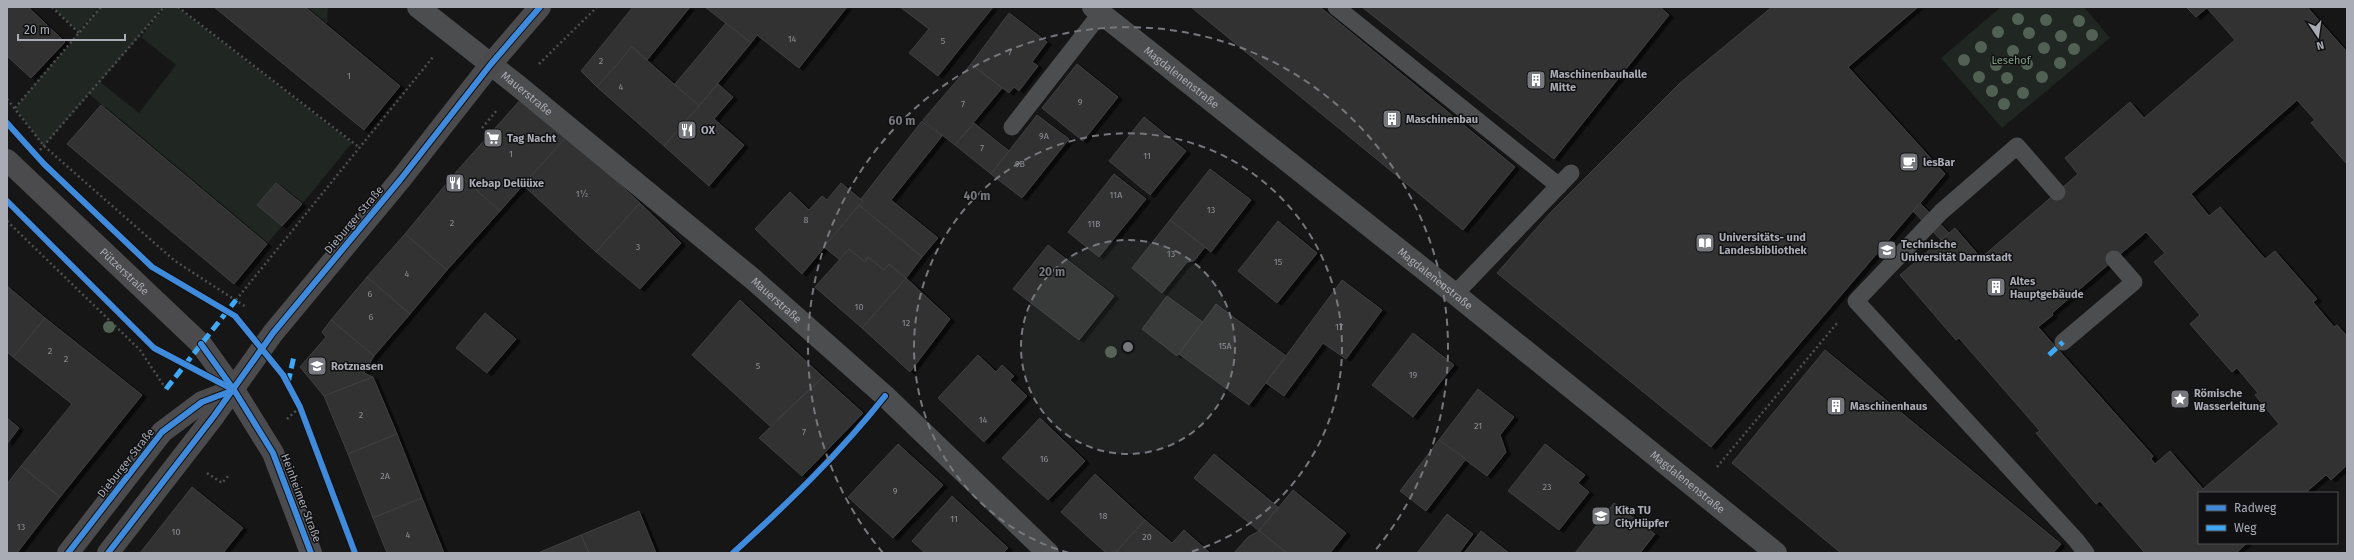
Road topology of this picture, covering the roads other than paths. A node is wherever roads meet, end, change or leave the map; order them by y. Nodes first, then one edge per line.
1 (418, 7) edge
2 (540, 7) edge
3 (1336, 7) edge
4 (1097, 10) edge
5 (491, 64) junction
6 (1012, 127) dead end
7 (7, 160) edge
8 (1571, 173) dead end
9 (1559, 186) junction
10 (2057, 192) dead end
11 (2114, 259) dead end
12 (1455, 294) junction
13 (2063, 342) dead end
14 (234, 390) junction
15 (68, 553) edge
16 (108, 553) edge
17 (311, 553) edge
18 (1048, 553) edge
19 (1776, 553) edge
20 (2086, 553) edge

1 - 5 street, Mauerstraße
2 - 5 main road, Dieburger Straße
3 - 9 lane
4 - 6 lane
4 - 12 street, Magdalenenstraße
5 - 14 main road, Dieburger Straße
5 - 18 street, Mauerstraße
7 - 14 main road, Pützerstraße
8 - 9 lane
9 - 12 lane
10 - 20 lane
11 - 13 lane
12 - 19 street, Magdalenenstraße
14 - 15 main road, Dieburger Straße
14 - 16 main road, Dieburger Straße
14 - 17 main road, Heinheimer Straße

